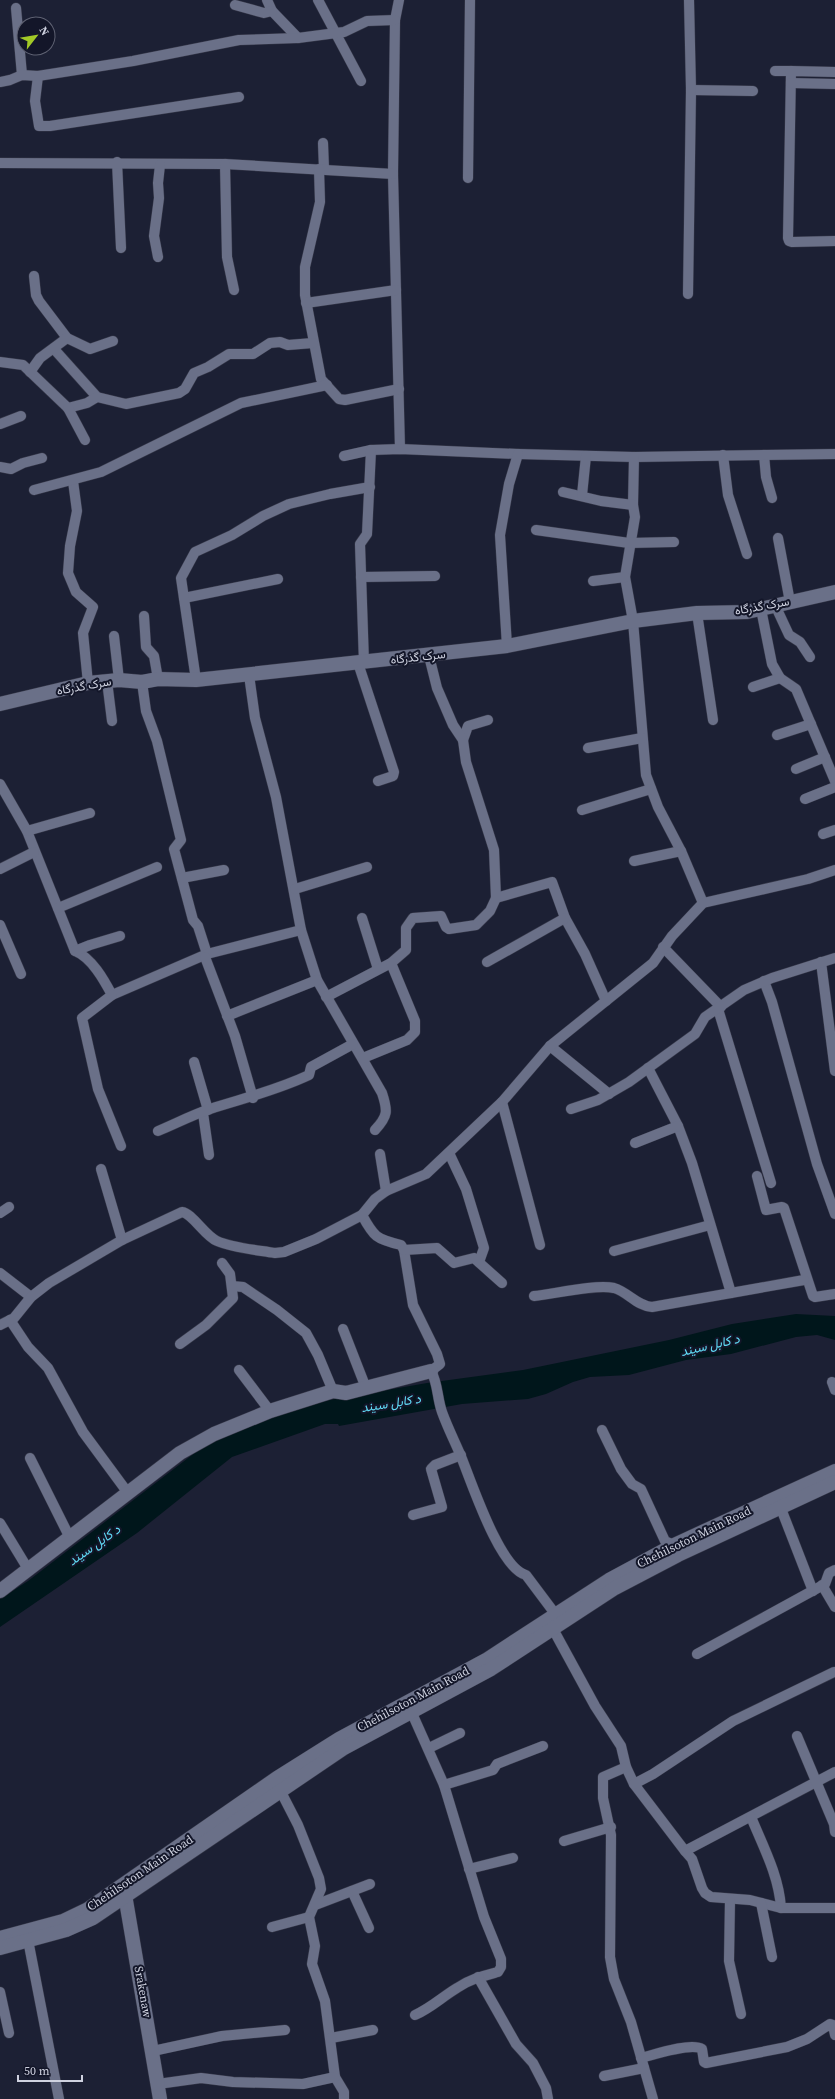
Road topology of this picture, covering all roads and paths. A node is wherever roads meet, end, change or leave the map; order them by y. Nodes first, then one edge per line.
1 (267, 0) edge
2 (318, 0) edge
3 (399, 0) edge
4 (470, 0) edge
5 (689, 0) edge
6 (235, 5) dead end
7 (16, 8) dead end
8 (272, 11) junction
9 (395, 20) junction
10 (336, 32) junction
11 (298, 38) junction
12 (775, 71) dead end
13 (791, 71) junction
14 (835, 72) edge
15 (22, 75) junction
16 (38, 76) junction
17 (361, 81) dead end
18 (0, 82) edge
19 (791, 83) junction
20 (835, 84) edge
21 (691, 90) junction
22 (754, 91) dead end
23 (239, 97) dead end
24 (323, 143) dead end
25 (117, 162) junction
26 (0, 163) edge
27 (225, 164) junction
28 (160, 165) junction
29 (322, 169) junction
30 (393, 174) junction
31 (468, 178) dead end
32 (835, 241) edge
33 (121, 248) dead end
34 (158, 257) dead end
35 (34, 276) dead end
36 (234, 290) dead end
37 (396, 290) junction
38 (688, 294) dead end
39 (306, 302) junction
40 (68, 338) junction
41 (113, 341) dead end
42 (313, 343) junction
43 (54, 349) junction
44 (0, 362) edge
45 (30, 372) junction
46 (327, 385) junction
47 (399, 389) junction
48 (97, 397) junction
49 (68, 408) junction
50 (21, 416) dead end
51 (0, 424) edge
52 (85, 440) dead end
53 (400, 449) junction
54 (371, 450) junction
55 (518, 454) junction
56 (835, 454) edge
57 (723, 455) junction
58 (764, 455) junction
59 (344, 456) dead end
60 (586, 456) junction
61 (634, 457) junction
62 (42, 458) dead end
63 (0, 467) edge
64 (73, 481) junction
65 (370, 487) junction
66 (34, 490) dead end
67 (562, 492) dead end
68 (582, 495) junction
69 (772, 498) dead end
70 (633, 505) junction
71 (536, 530) dead end
72 (778, 538) dead end
73 (629, 542) junction
74 (674, 542) dead end
75 (747, 554) dead end
76 (435, 576) dead end
77 (361, 577) junction
78 (625, 578) junction
79 (278, 579) dead end
80 (593, 581) dead end
81 (835, 592) edge
82 (184, 598) junction
83 (790, 602) junction
84 (768, 607) junction
85 (696, 613) junction
86 (144, 616) dead end
87 (633, 621) junction
88 (114, 636) dead end
89 (507, 646) junction
90 (429, 656) junction
91 (810, 658) dead end
92 (361, 663) junction
93 (249, 675) junction
94 (780, 678) junction
95 (158, 679) junction
96 (196, 680) junction
97 (113, 681) junction
98 (142, 682) junction
99 (88, 683) junction
100 (753, 687) dead end
101 (0, 704) edge
102 (488, 720) dead end
103 (713, 720) dead end
104 (112, 721) dead end
105 (810, 724) junction
106 (776, 735) dead end
107 (642, 738) junction
108 (463, 740) junction
109 (588, 748) dead end
110 (825, 757) junction
111 (796, 769) dead end
112 (378, 781) dead end
113 (835, 781) edge
114 (0, 784) edge
115 (835, 787) edge
116 (651, 789) junction
117 (805, 800) dead end
118 (582, 810) dead end
119 (90, 813) dead end
120 (835, 830) edge
121 (27, 831) junction
122 (823, 834) dead end
123 (681, 851) junction
124 (34, 852) junction
125 (634, 861) dead end
126 (156, 867) dead end
127 (367, 867) dead end
128 (0, 869) edge
129 (224, 870) dead end
130 (835, 870) edge
131 (182, 878) junction
132 (295, 889) junction
133 (496, 898) junction
134 (703, 903) junction
135 (58, 908) junction
136 (362, 918) dead end
137 (565, 918) junction
138 (0, 925) edge
139 (301, 930) junction
140 (120, 936) dead end
141 (663, 947) junction
142 (75, 951) junction
143 (206, 955) junction
144 (835, 958) edge
145 (487, 962) dead end
146 (821, 962) junction
147 (391, 963) junction
148 (378, 969) junction
149 (22, 974) dead end
150 (317, 980) junction
151 (764, 981) junction
152 (112, 995) junction
153 (326, 997) junction
154 (606, 1001) junction
155 (719, 1008) junction
156 (227, 1016) junction
157 (353, 1044) junction
158 (550, 1046) junction
159 (363, 1058) junction
160 (194, 1062) dead end
161 (648, 1068) junction
162 (835, 1071) edge
163 (609, 1094) junction
164 (253, 1098) junction
165 (502, 1102) junction
166 (571, 1109) dead end
167 (206, 1111) junction
168 (678, 1126) junction
169 (375, 1130) dead end
170 (158, 1131) dead end
171 (635, 1143) dead end
172 (121, 1146) dead end
173 (449, 1153) junction
174 (380, 1154) dead end
175 (209, 1156) dead end
176 (102, 1169) dead end
177 (757, 1176) dead end
178 (771, 1183) dead end
179 (386, 1192) junction
180 (9, 1207) dead end
181 (0, 1213) edge
182 (835, 1214) edge
183 (362, 1215) junction
184 (710, 1225) junction
185 (122, 1240) junction
186 (540, 1246) dead end
187 (404, 1250) junction
188 (614, 1251) dead end
189 (479, 1262) junction
190 (222, 1263) dead end
191 (0, 1273) edge
192 (804, 1280) dead end
193 (502, 1283) dead end
194 (232, 1286) junction
195 (731, 1293) junction
196 (835, 1294) edge
197 (534, 1296) dead end
198 (31, 1297) junction
199 (10, 1320) junction
200 (0, 1325) edge
201 (343, 1329) dead end
202 (180, 1344) dead end
203 (239, 1370) dead end
204 (433, 1374) junction
205 (366, 1388) junction
206 (333, 1391) junction
207 (270, 1411) junction
208 (602, 1430) dead end
209 (461, 1455) junction
210 (30, 1458) dead end
211 (835, 1471) edge
212 (835, 1482) edge
213 (128, 1493) junction
214 (780, 1506) junction
215 (412, 1515) dead end
216 (0, 1523) edge
217 (70, 1538) junction
218 (674, 1546) junction
219 (28, 1569) junction
220 (835, 1570) edge
221 (822, 1586) junction
222 (0, 1590) edge
223 (813, 1591) junction
224 (835, 1607) edge
225 (556, 1615) junction
226 (553, 1629) junction
227 (698, 1654) dead end
228 (834, 1672) dead end
229 (411, 1711) junction
230 (460, 1733) dead end
231 (797, 1736) dead end
232 (543, 1746) dead end
233 (429, 1748) junction
234 (626, 1767) junction
235 (835, 1772) edge
236 (816, 1783) junction
237 (634, 1784) junction
238 (444, 1785) junction
239 (280, 1790) junction
240 (751, 1818) junction
241 (611, 1827) junction
242 (835, 1832) edge
243 (564, 1841) dead end
244 (685, 1851) junction
245 (513, 1858) dead end
246 (469, 1869) junction
247 (370, 1884) dead end
248 (352, 1891) junction
249 (124, 1892) junction
250 (730, 1899) junction
251 (761, 1903) junction
252 (315, 1905) junction
253 (781, 1908) junction
254 (835, 1908) edge
255 (309, 1917) junction
256 (272, 1927) dead end
257 (369, 1928) dead end
258 (0, 1938) edge
259 (28, 1940) junction
260 (0, 1948) edge
261 (772, 1957) dead end
262 (478, 1977) junction
263 (0, 1992) edge
264 (742, 2014) dead end
265 (415, 2015) dead end
266 (285, 2030) dead end
267 (374, 2030) dead end
268 (9, 2033) dead end
269 (835, 2035) edge
270 (331, 2038) junction
271 (153, 2051) junction
272 (641, 2058) junction
273 (644, 2068) junction
274 (604, 2076) dead end
275 (335, 2077) junction
276 (158, 2084) junction
277 (59, 2099) edge
278 (160, 2099) edge
279 (344, 2099) edge
280 (548, 2099) edge
281 (653, 2099) edge

1 - 8 street
2 - 10 street
3 - 9 street
4 - 31 street
5 - 21 street
6 - 8 street
7 - 15 street
8 - 11 street
9 - 10 street
9 - 30 street
10 - 11 street
10 - 17 street
11 - 16 street
12 - 13 street
13 - 14 street
13 - 19 street
15 - 16 street
15 - 18 street
16 - 23 street
19 - 20 street
19 - 32 street
21 - 22 street
21 - 38 street
24 - 29 street
25 - 26 street
25 - 28 street
25 - 33 street
27 - 28 street
27 - 29 street
27 - 36 street
28 - 34 street
29 - 30 street
29 - 39 street
30 - 37 street
35 - 40 street
37 - 39 street
37 - 47 street
39 - 42 street
40 - 41 street
40 - 43 street
42 - 46 street
42 - 48 street
43 - 45 street
43 - 48 street
44 - 45 street
45 - 49 street
46 - 47 street
46 - 64 street
47 - 53 street
48 - 49 street
49 - 52 street
50 - 51 street
53 - 54 street
53 - 55 street
54 - 59 street
54 - 65 street
55 - 60 street
55 - 89 street
56 - 58 street
57 - 58 street
57 - 61 street
57 - 75 street
58 - 69 street
60 - 61 street
60 - 68 street
61 - 70 street
62 - 63 street
64 - 66 street
64 - 99 street
65 - 77 street
65 - 82 street
67 - 68 street
68 - 70 street
70 - 73 street
71 - 73 street
72 - 83 street
73 - 74 street
73 - 78 street
76 - 77 street
77 - 92 street
78 - 80 street
78 - 87 street
79 - 82 street
81 - 83 main road, سرک گذرگاه
82 - 96 street
83 - 84 main road, سرک گذرگاه
84 - 85 main road, سرک گذرگاه
84 - 91 street
84 - 94 street
85 - 87 main road, سرک گذرگاه
85 - 103 street
86 - 95 street
87 - 89 main road, سرک گذرگاه
87 - 107 street
88 - 97 street
89 - 90 main road, سرک گذرگاه
90 - 92 main road, سرک گذرگاه
90 - 108 street
92 - 93 main road, سرک گذرگاه
92 - 112 street
93 - 96 main road, سرک گذرگاه
93 - 132 street
94 - 100 street
94 - 105 street
95 - 96 main road, سرک گذرگاه
95 - 98 main road, سرک گذرگاه
97 - 98 main road, سرک گذرگاه
97 - 99 main road, سرک گذرگاه
97 - 104 street
98 - 131 street
99 - 101 main road, سرک گذرگاه
102 - 108 street
105 - 106 street
105 - 110 street
107 - 109 street
107 - 116 street
108 - 133 street
110 - 111 street
110 - 113 street
114 - 121 street
115 - 117 street
116 - 118 street
116 - 123 street
119 - 121 street
120 - 122 street
121 - 124 street
123 - 125 street
123 - 134 street
124 - 128 street
124 - 135 street
126 - 135 street
127 - 132 street
129 - 131 street
130 - 134 street
131 - 143 street
132 - 139 street
133 - 137 street
133 - 147 street
134 - 141 street
135 - 142 street
136 - 148 street
137 - 145 street
137 - 154 street
138 - 149 street
139 - 143 street
139 - 150 street
140 - 142 street
141 - 154 street
141 - 155 street
142 - 152 street
143 - 152 street
143 - 156 street
144 - 146 street
146 - 151 street
146 - 162 street
147 - 148 street
147 - 159 street
148 - 153 street
150 - 153 street
150 - 156 street
151 - 155 street
151 - 182 street
152 - 172 street
153 - 157 street
154 - 158 street
155 - 161 street
155 - 178 street
156 - 164 street
157 - 159 street
157 - 164 street
158 - 163 street
158 - 165 street
159 - 169 street
160 - 167 street
161 - 163 street
161 - 168 street
163 - 166 street
164 - 167 street
165 - 173 street
165 - 186 street
167 - 170 street
167 - 175 street
168 - 171 street
168 - 184 street
173 - 179 street
173 - 189 street
174 - 179 street
176 - 185 street
177 - 196 street
179 - 183 street
180 - 181 street
183 - 185 street
183 - 187 street
184 - 188 street
184 - 195 street
185 - 198 street
187 - 189 street
187 - 204 street
189 - 193 street
190 - 194 street
191 - 198 street
192 - 195 street
194 - 202 street
194 - 206 street
195 - 197 street
198 - 199 street
199 - 200 street
199 - 213 street
201 - 205 street
203 - 207 street
204 - 205 main road
204 - 209 street
205 - 206 main road
206 - 207 main road
207 - 213 main road
208 - 218 street
209 - 215 street
209 - 225 street
210 - 217 street
211 - 218 main road, Chehilsoton Main Road
212 - 214 main road, Chehilsoton Main Road
213 - 217 main road
214 - 223 street
214 - 226 main road, Chehilsoton Main Road
216 - 219 street
217 - 219 main road
218 - 225 main road, Chehilsoton Main Road
219 - 222 main road
220 - 221 street
221 - 223 street
221 - 224 street
223 - 227 street
225 - 249 main road, Chehilsoton Main Road
226 - 229 main road, Chehilsoton Main Road
226 - 234 street
228 - 237 street
229 - 233 street
229 - 239 main road, Chehilsoton Main Road
230 - 233 street
231 - 236 street
232 - 238 street
233 - 238 street
234 - 237 street
234 - 241 street
235 - 236 street
236 - 240 street
236 - 242 street
237 - 244 street
238 - 246 street
239 - 249 main road, Chehilsoton Main Road
239 - 252 street
240 - 244 street
240 - 253 street
241 - 243 street
241 - 272 street
244 - 250 street
245 - 246 street
246 - 262 street
247 - 248 street
248 - 252 street
248 - 257 street
249 - 258 main road, Chehilsoton Main Road
249 - 259 main road, Chehilsoton Main Road
249 - 271 main road, Srakenaw
250 - 251 street
250 - 264 street
251 - 253 street
251 - 261 street
252 - 255 street
253 - 254 street
255 - 256 street
255 - 270 street
259 - 260 main road, Chehilsoton Main Road
259 - 277 street
262 - 265 street
262 - 280 street
263 - 268 street
266 - 271 street
267 - 270 street
269 - 272 street
270 - 275 street
271 - 276 main road, Srakenaw
272 - 273 street
273 - 274 street
273 - 281 street
275 - 276 street
275 - 279 street
276 - 278 main road, Srakenaw

